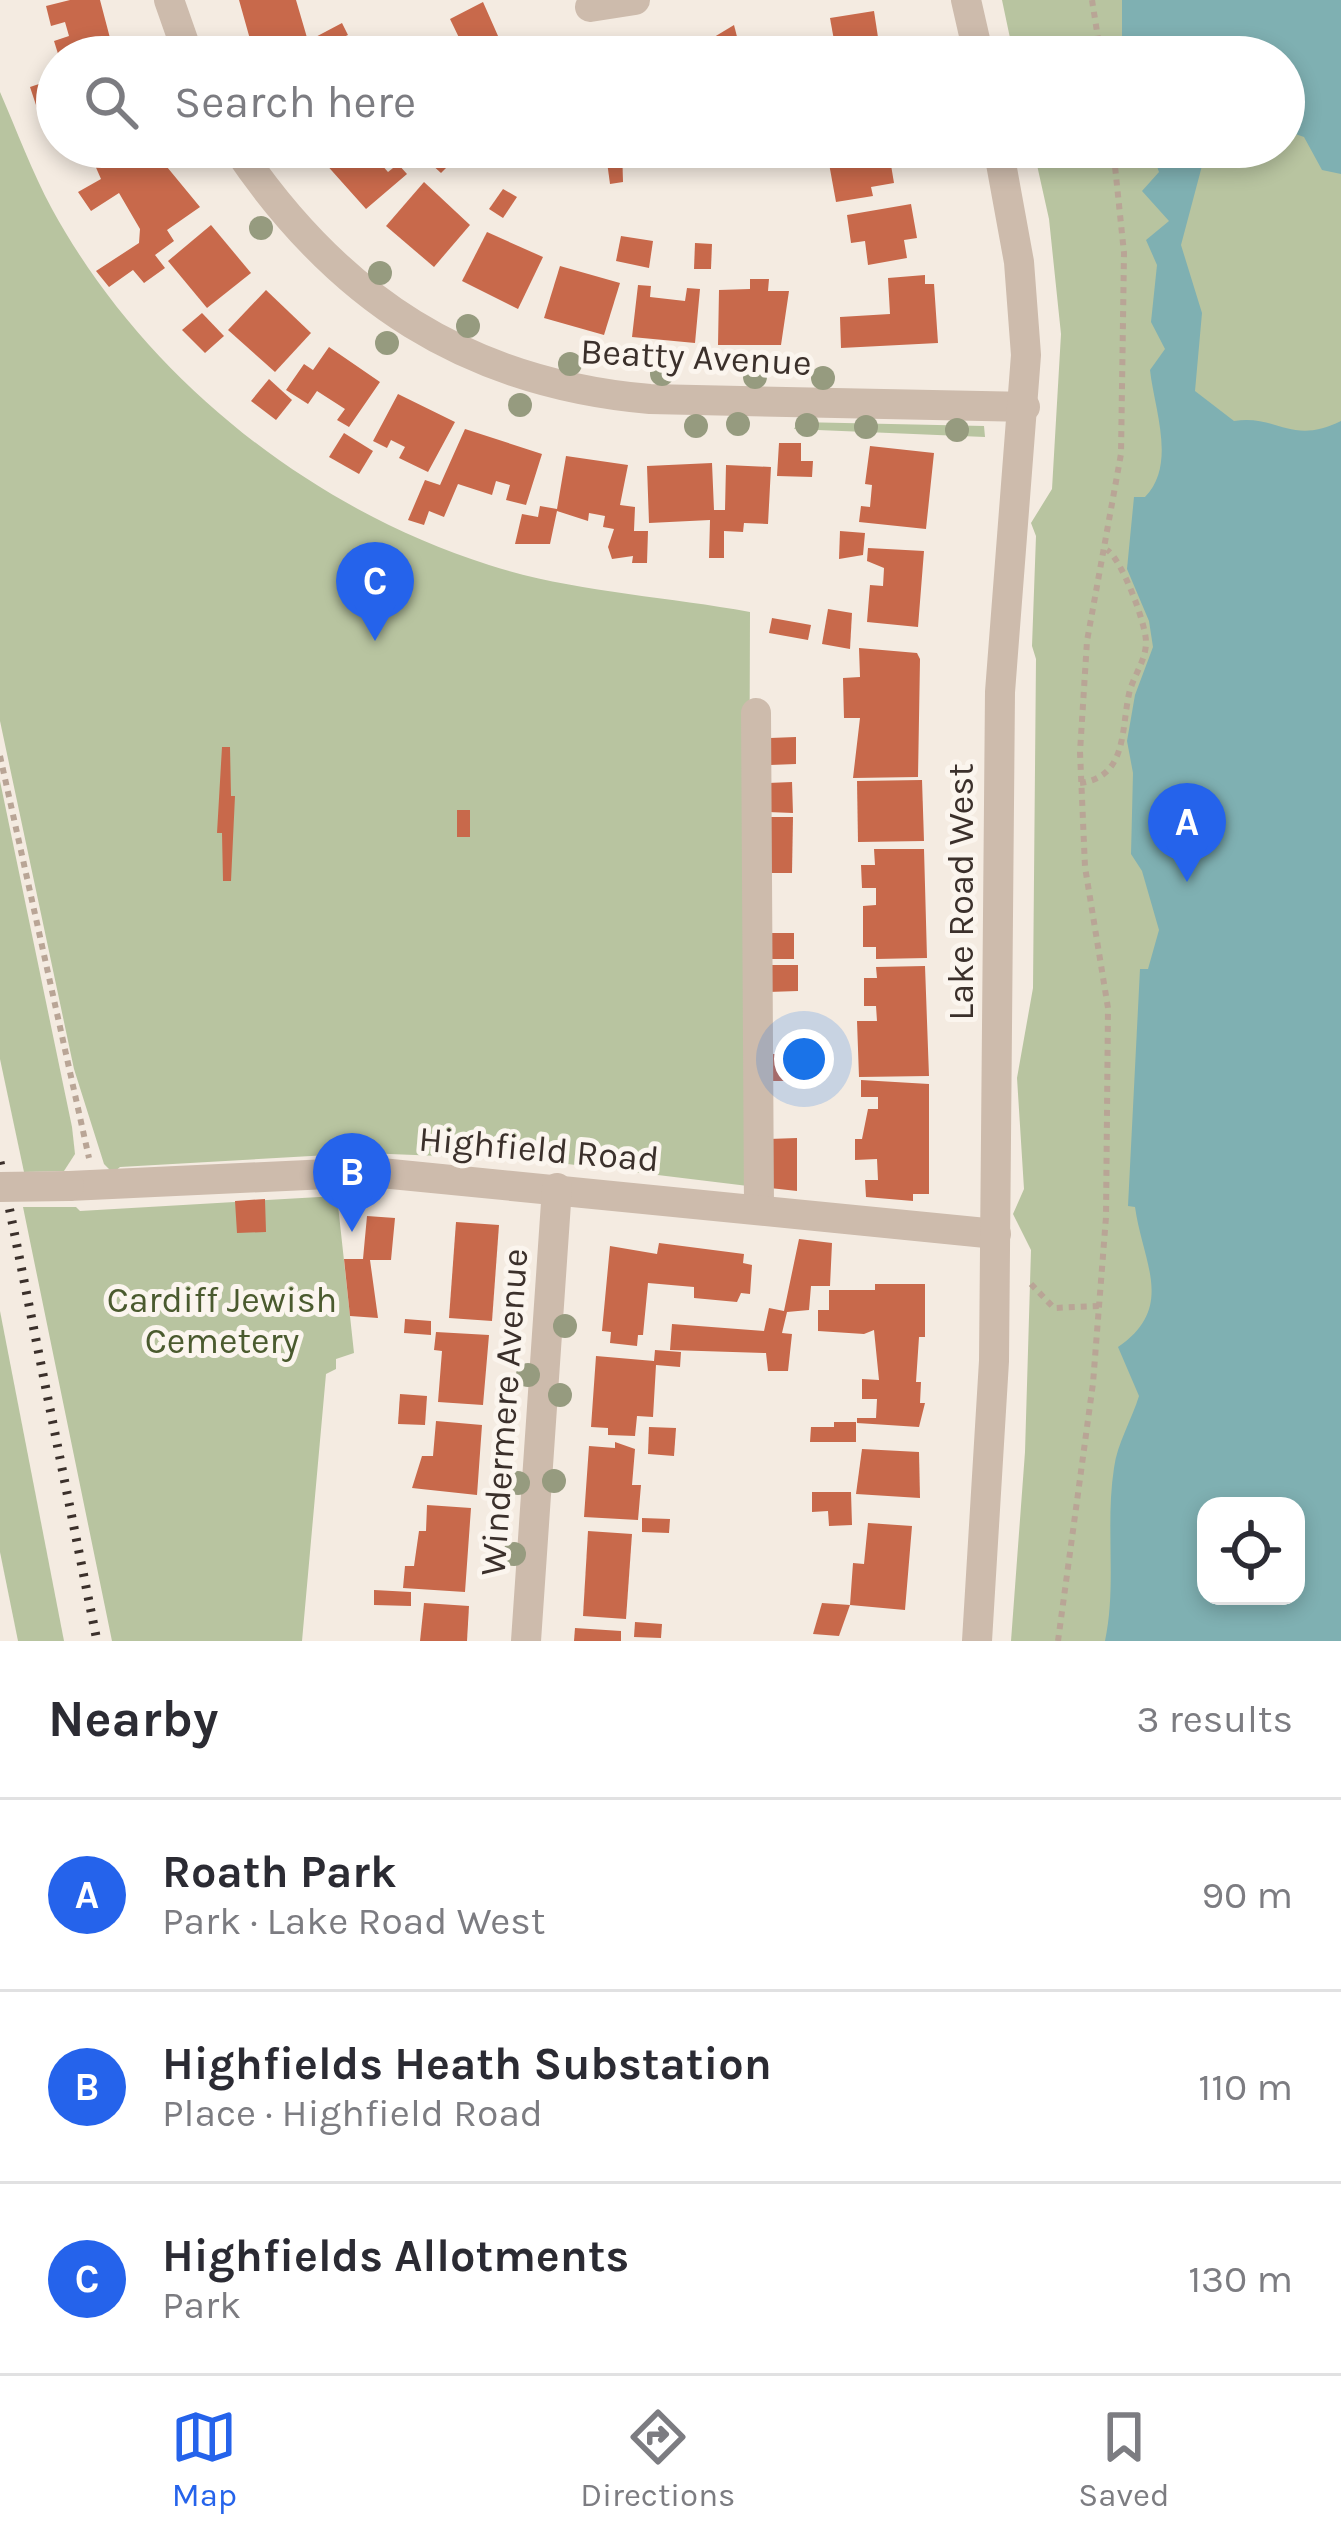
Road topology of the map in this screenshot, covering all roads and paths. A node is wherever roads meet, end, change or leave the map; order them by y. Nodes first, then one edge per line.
1 (169, 0) edge
2 (634, 0) edge
3 (966, 0) edge
4 (1092, 0) edge
5 (590, 7) dead end
6 (182, 36) edge
7 (974, 36) edge
8 (1098, 36) edge
9 (253, 168) edge
10 (1001, 168) edge
11 (1114, 168) edge
12 (1025, 407) junction
13 (1106, 550) junction
14 (756, 713) dead end
15 (0, 756) edge
16 (1080, 783) junction
17 (82, 1185) junction
18 (0, 1187) edge
19 (557, 1189) junction
20 (759, 1208) junction
21 (997, 1234) junction
22 (1031, 1284) dead end
23 (1100, 1306) junction
24 (526, 1641) edge
25 (977, 1641) edge
26 (1058, 1641) edge

1 - 6 street
2 - 5 street
3 - 7 street
4 - 8 path
9 - 12 street, Beatty Avenue
10 - 12 street, Lake Road West
11 - 13 path
12 - 21 street, Lake Road West
13 - 16 path
13 - 16 path
14 - 20 street
15 - 17 path
16 - 23 path
17 - 18 street, Highfield Road, bridge
17 - 19 street, Highfield Road
19 - 20 street, Highfield Road
19 - 24 street, Windermere Avenue
20 - 21 street, Highfield Road
21 - 25 street, Lake Road West
22 - 23 path
23 - 26 path

